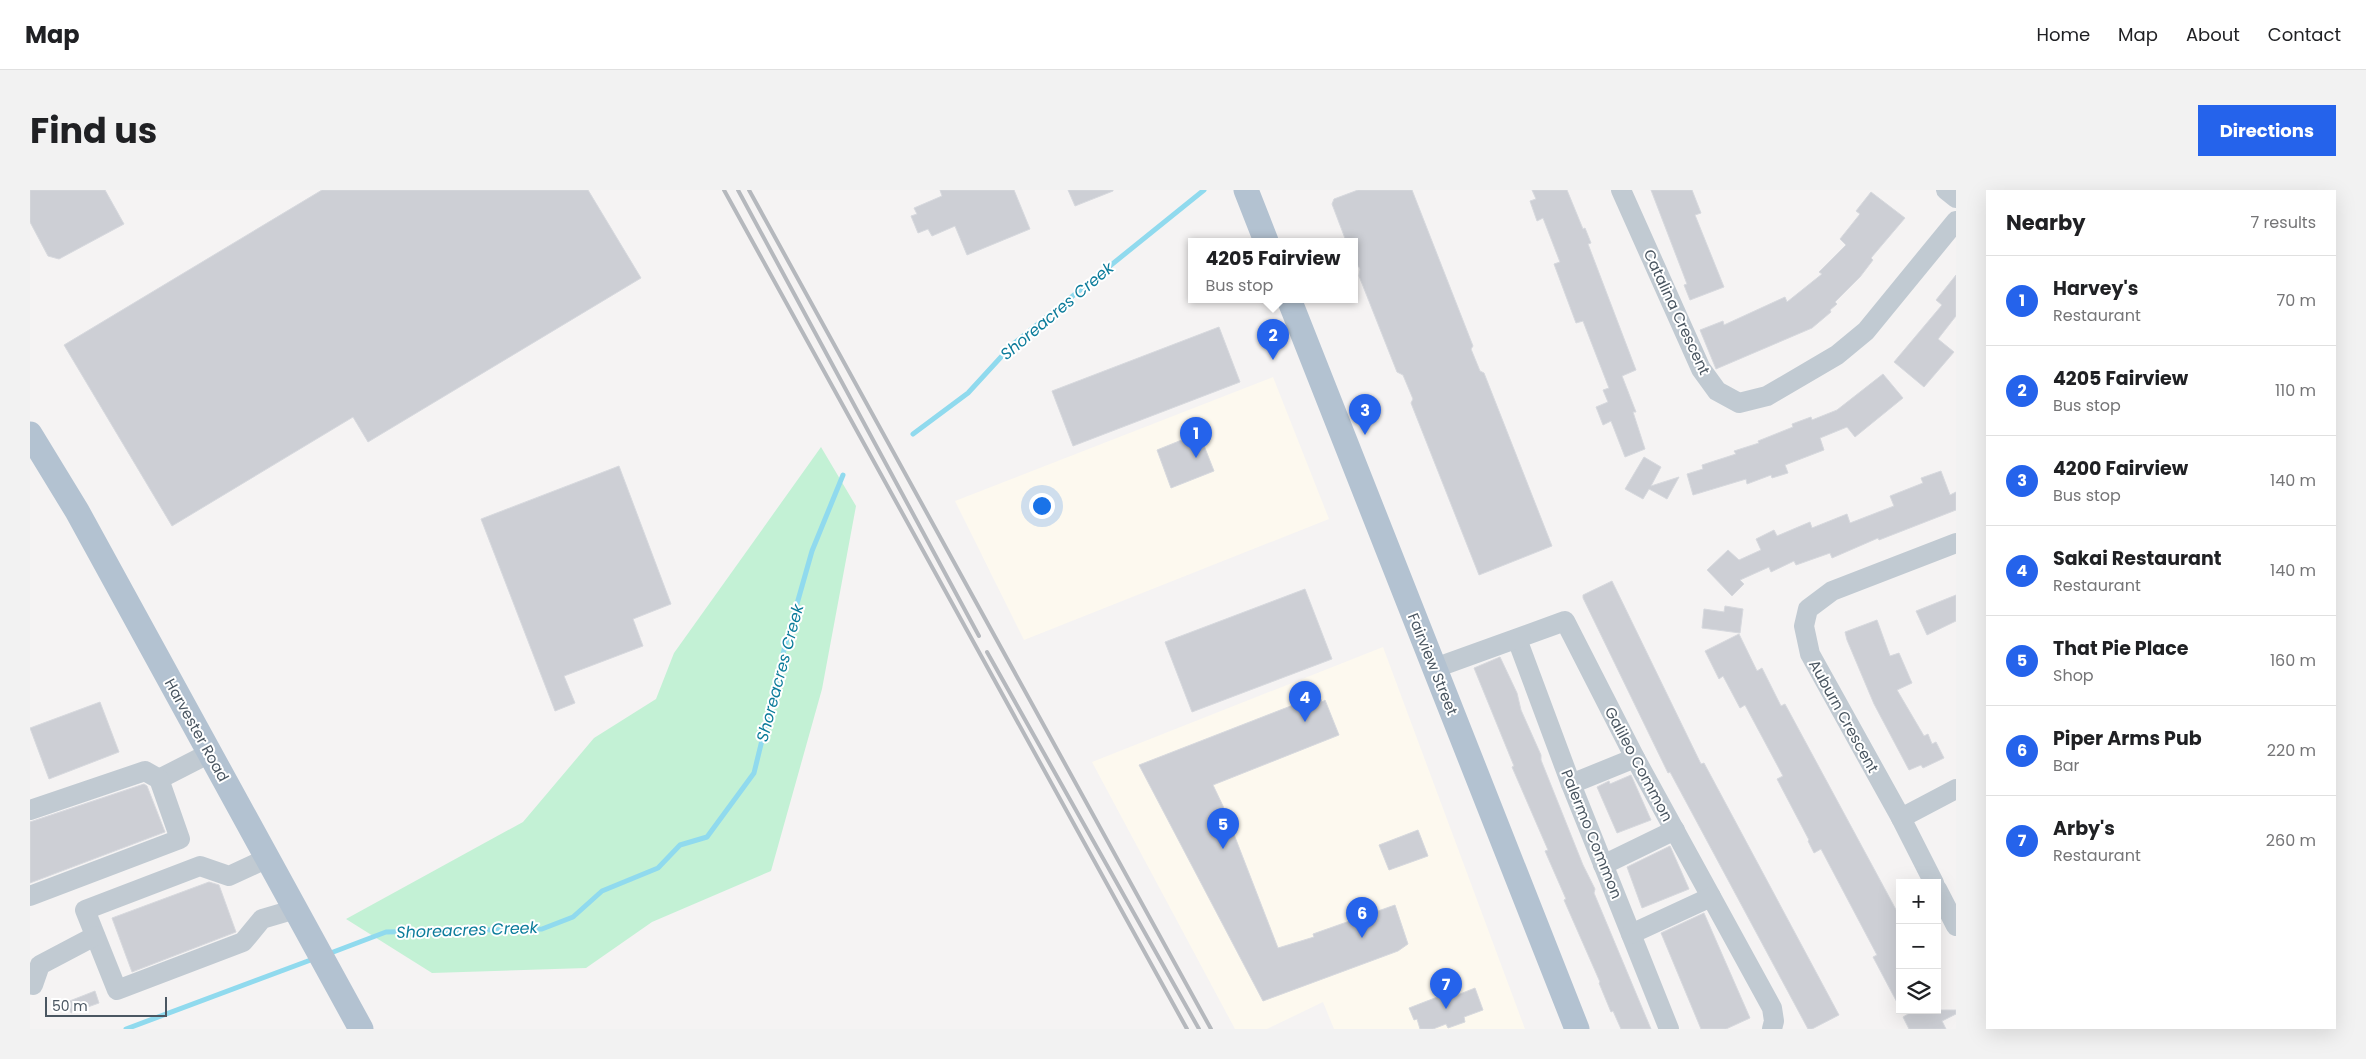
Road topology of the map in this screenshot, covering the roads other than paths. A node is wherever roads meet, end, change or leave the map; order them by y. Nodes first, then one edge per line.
1 (1246, 190) edge
2 (1621, 190) edge
3 (1946, 190) edge
4 (1956, 198) edge
5 (1956, 222) edge
6 (1265, 238) edge
7 (1291, 303) edge
8 (30, 434) edge
9 (1956, 543) edge
10 (1517, 639) junction
11 (1435, 668) junction
12 (210, 753) junction
13 (1635, 758) junction
14 (159, 779) junction
15 (1571, 784) junction
16 (1956, 789) edge
17 (30, 810) edge
18 (1900, 818) junction
19 (1675, 830) junction
20 (268, 858) junction
21 (1603, 864) junction
22 (1932, 879) edge
23 (30, 896) edge
24 (1711, 897) junction
25 (1941, 897) edge
26 (296, 909) junction
27 (1956, 926) edge
28 (1631, 934) junction
29 (95, 936) junction
30 (33, 985) dead end
31 (362, 1029) edge
32 (1577, 1029) edge
33 (1669, 1029) edge
34 (1772, 1029) edge

1 - 6 main road
2 - 5 street, Catalina Crescent
3 - 4 street
7 - 11 main road, Fairview Street
8 - 12 main road, Harvester Road
9 - 18 street, Auburn Crescent
10 - 11 street, Galileo Common
10 - 13 street, Galileo Common
10 - 15 street, Palermo Common
11 - 32 main road, Fairview Street
12 - 14 street
12 - 20 main road, Harvester Road
13 - 15 street
13 - 19 street, Galileo Common
14 - 17 street
14 - 23 street
15 - 21 street, Palermo Common
16 - 18 street
18 - 22 street, Auburn Crescent
19 - 21 street
19 - 24 street, Galileo Common
20 - 26 main road, Harvester Road
20 - 29 street
21 - 28 street, Palermo Common
24 - 28 street
24 - 34 street, Galileo Common
25 - 27 street
26 - 29 street
26 - 31 main road, Harvester Road
28 - 33 street, Palermo Common
29 - 30 street

